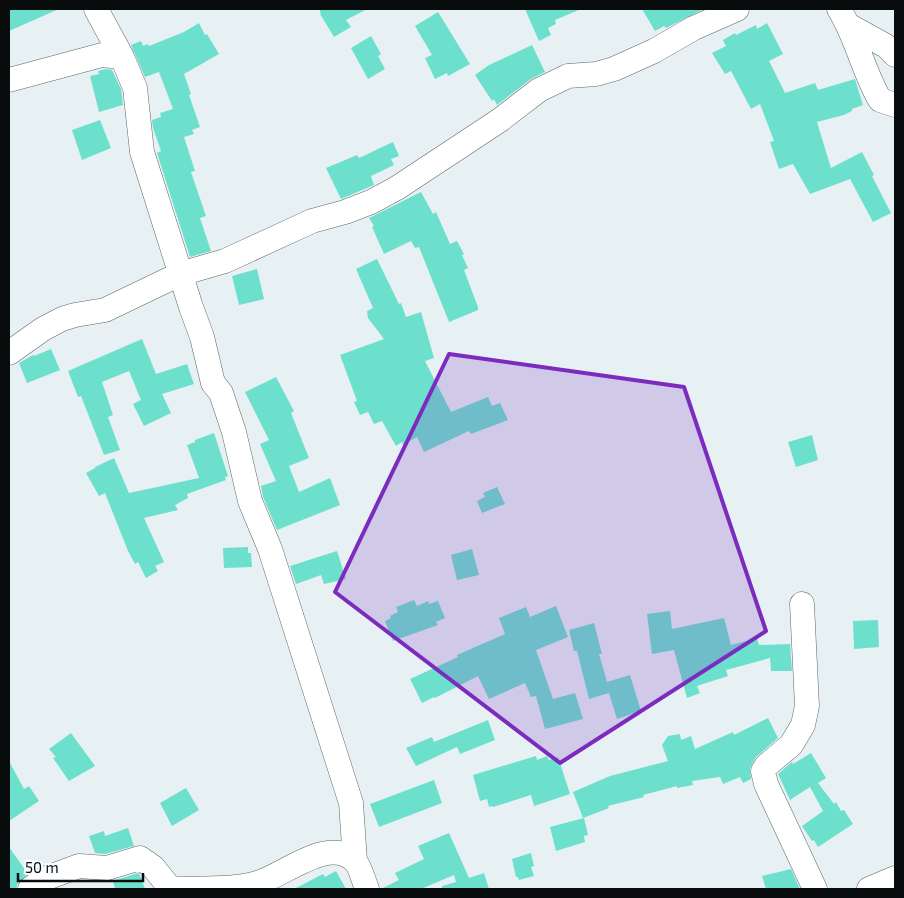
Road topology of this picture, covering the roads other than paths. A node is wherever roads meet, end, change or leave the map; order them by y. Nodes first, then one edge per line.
1 (96, 9) edge
2 (736, 9) edge
3 (843, 17) edge
4 (895, 55) edge
5 (122, 57) junction
6 (9, 80) edge
7 (895, 105) edge
8 (180, 274) junction
9 (9, 353) edge
10 (802, 604) dead end
11 (355, 862) junction
12 (895, 878) edge
13 (30, 889) edge
14 (191, 889) edge
15 (367, 889) edge
16 (815, 889) edge
17 (869, 889) edge

1 - 5 street
2 - 8 street
3 - 4 street
3 - 7 street
5 - 6 street
5 - 8 street
8 - 9 street
8 - 11 street
10 - 16 street
11 - 14 street
11 - 15 street
12 - 17 street
13 - 14 street

